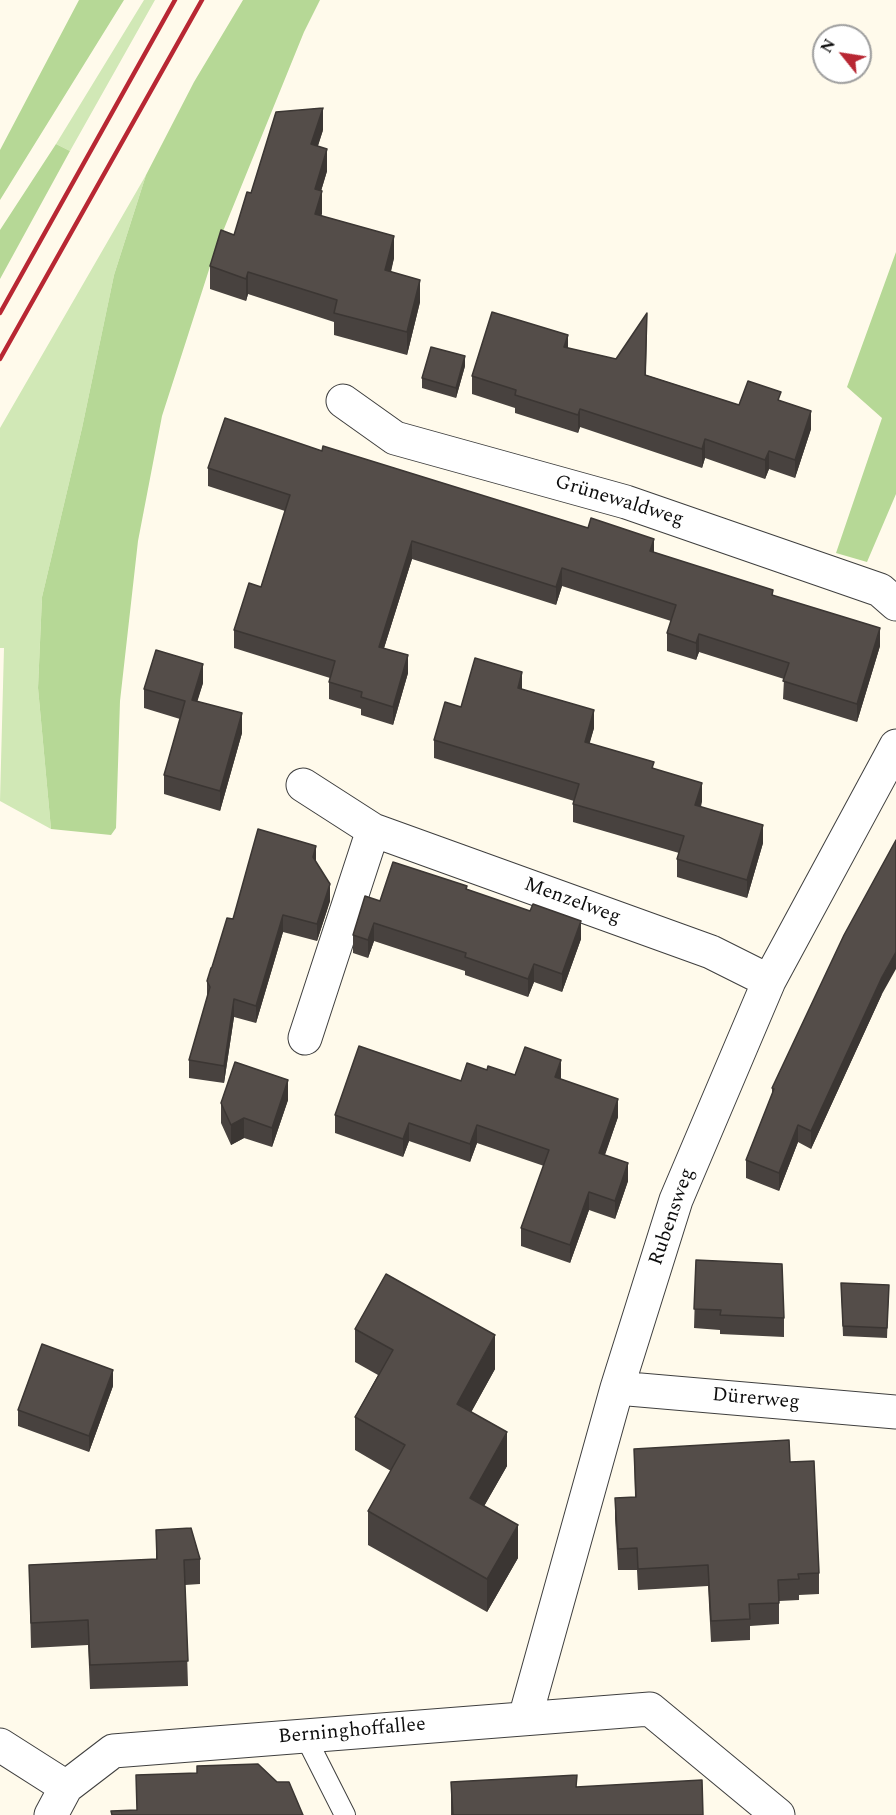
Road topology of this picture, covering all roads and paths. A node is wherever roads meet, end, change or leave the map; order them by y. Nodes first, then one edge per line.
1 (343, 401) dead end
2 (896, 604) edge
3 (896, 746) edge
4 (303, 785) dead end
5 (373, 830) junction
6 (768, 981) junction
7 (305, 1038) dead end
8 (617, 1388) junction
9 (896, 1412) edge
10 (525, 1718) junction
11 (305, 1736) junction
12 (0, 1745) edge
13 (58, 1801) edge
14 (345, 1815) edge
15 (778, 1815) edge

1 - 2 street, Grünewaldweg
3 - 6 street, Rubensweg
4 - 5 street, Menzelweg
5 - 6 street, Menzelweg
5 - 7 street
6 - 8 street, Rubensweg
8 - 9 street, Dürerweg
8 - 10 street, Rubensweg
10 - 11 street, Berninghoffallee
10 - 15 street, Berninghoffallee
11 - 13 street, Berninghoffallee
11 - 14 lane
12 - 13 street

